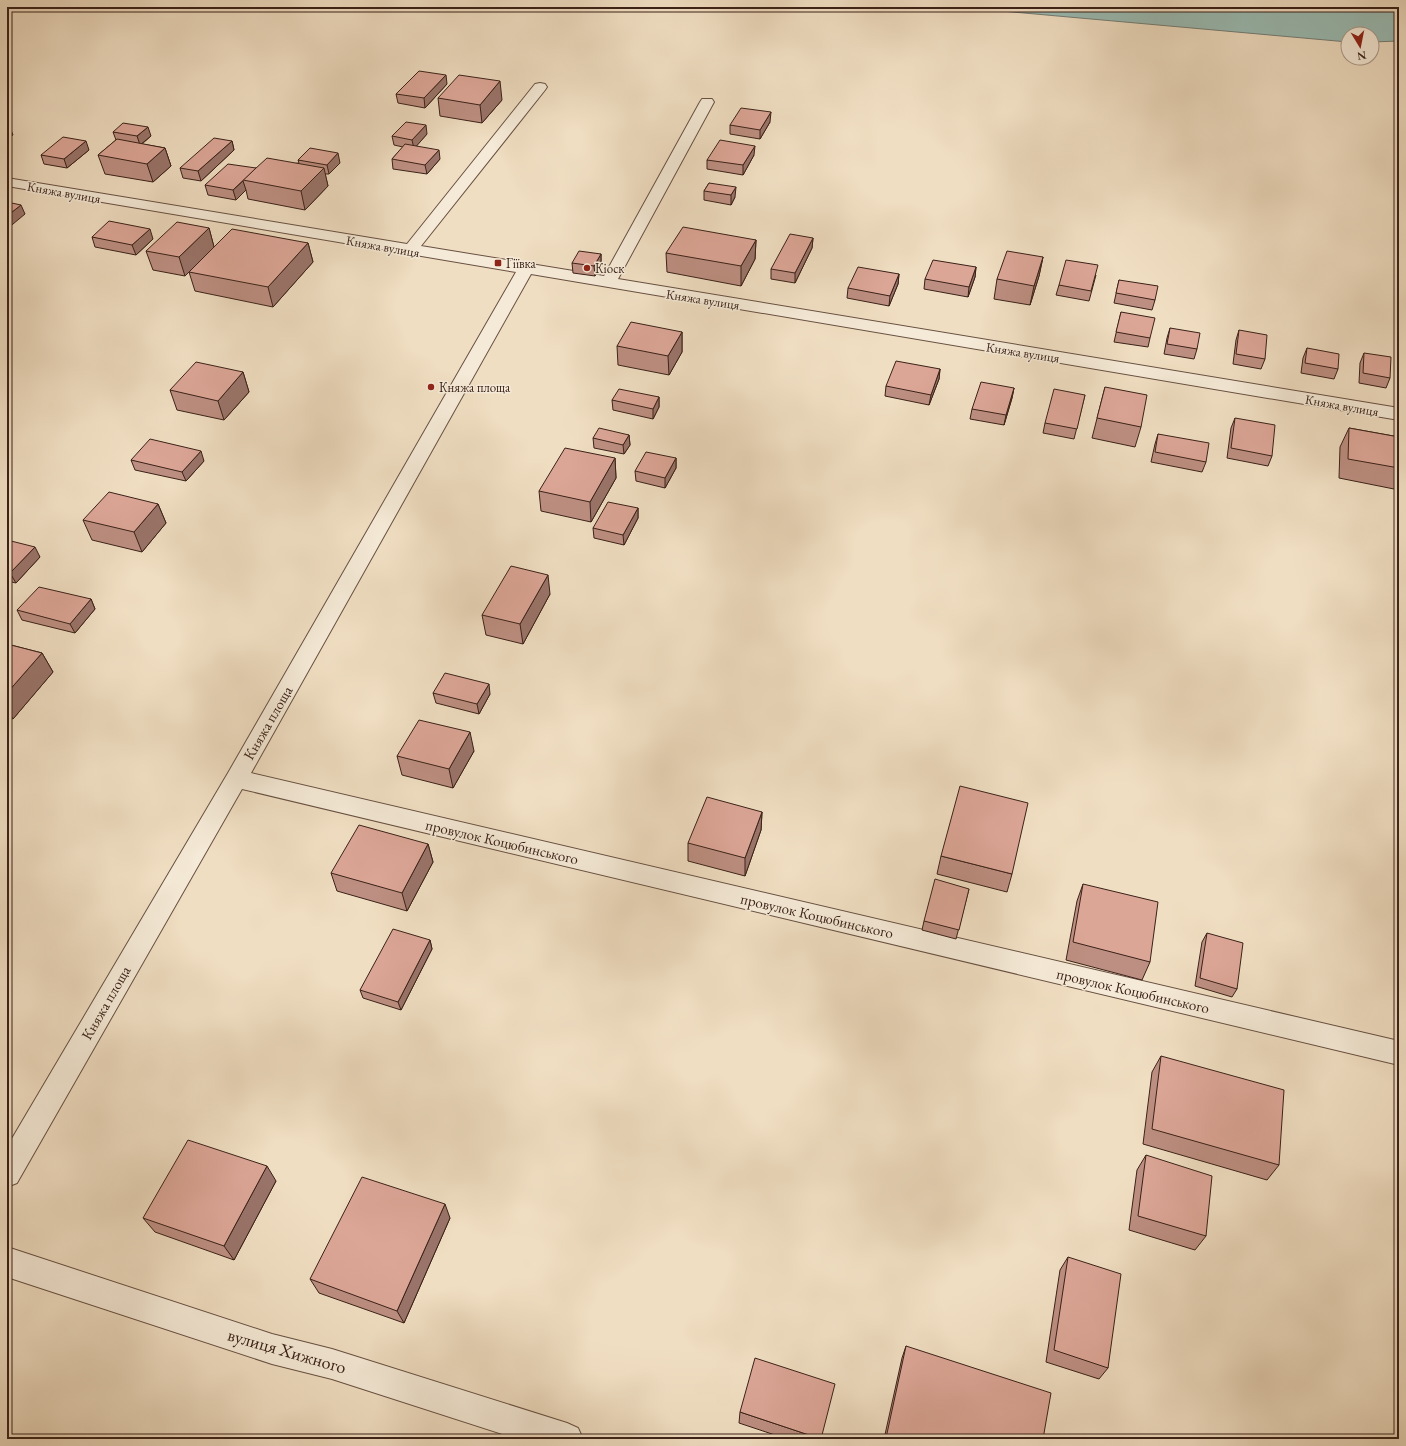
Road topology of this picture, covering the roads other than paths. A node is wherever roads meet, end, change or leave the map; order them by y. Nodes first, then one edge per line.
1 (540, 87) dead end
2 (707, 102) dead end
3 (7, 182) edge
4 (410, 250) junction
5 (525, 270) junction
6 (608, 284) junction
7 (1399, 414) edge
8 (236, 779) junction
9 (1399, 1053) edge
10 (7, 1173) edge
11 (7, 1262) edge
12 (567, 1439) edge

1 - 4 street
2 - 6 street
3 - 4 street, Княжа вулиця
4 - 5 street, Княжа вулиця
5 - 6 street, Княжа вулиця
5 - 8 street, Княжа площа
6 - 7 street, Княжа вулиця
8 - 9 street, провулок Коцюбинського
8 - 10 street, Княжа площа
11 - 12 street, вулиця Хижного

